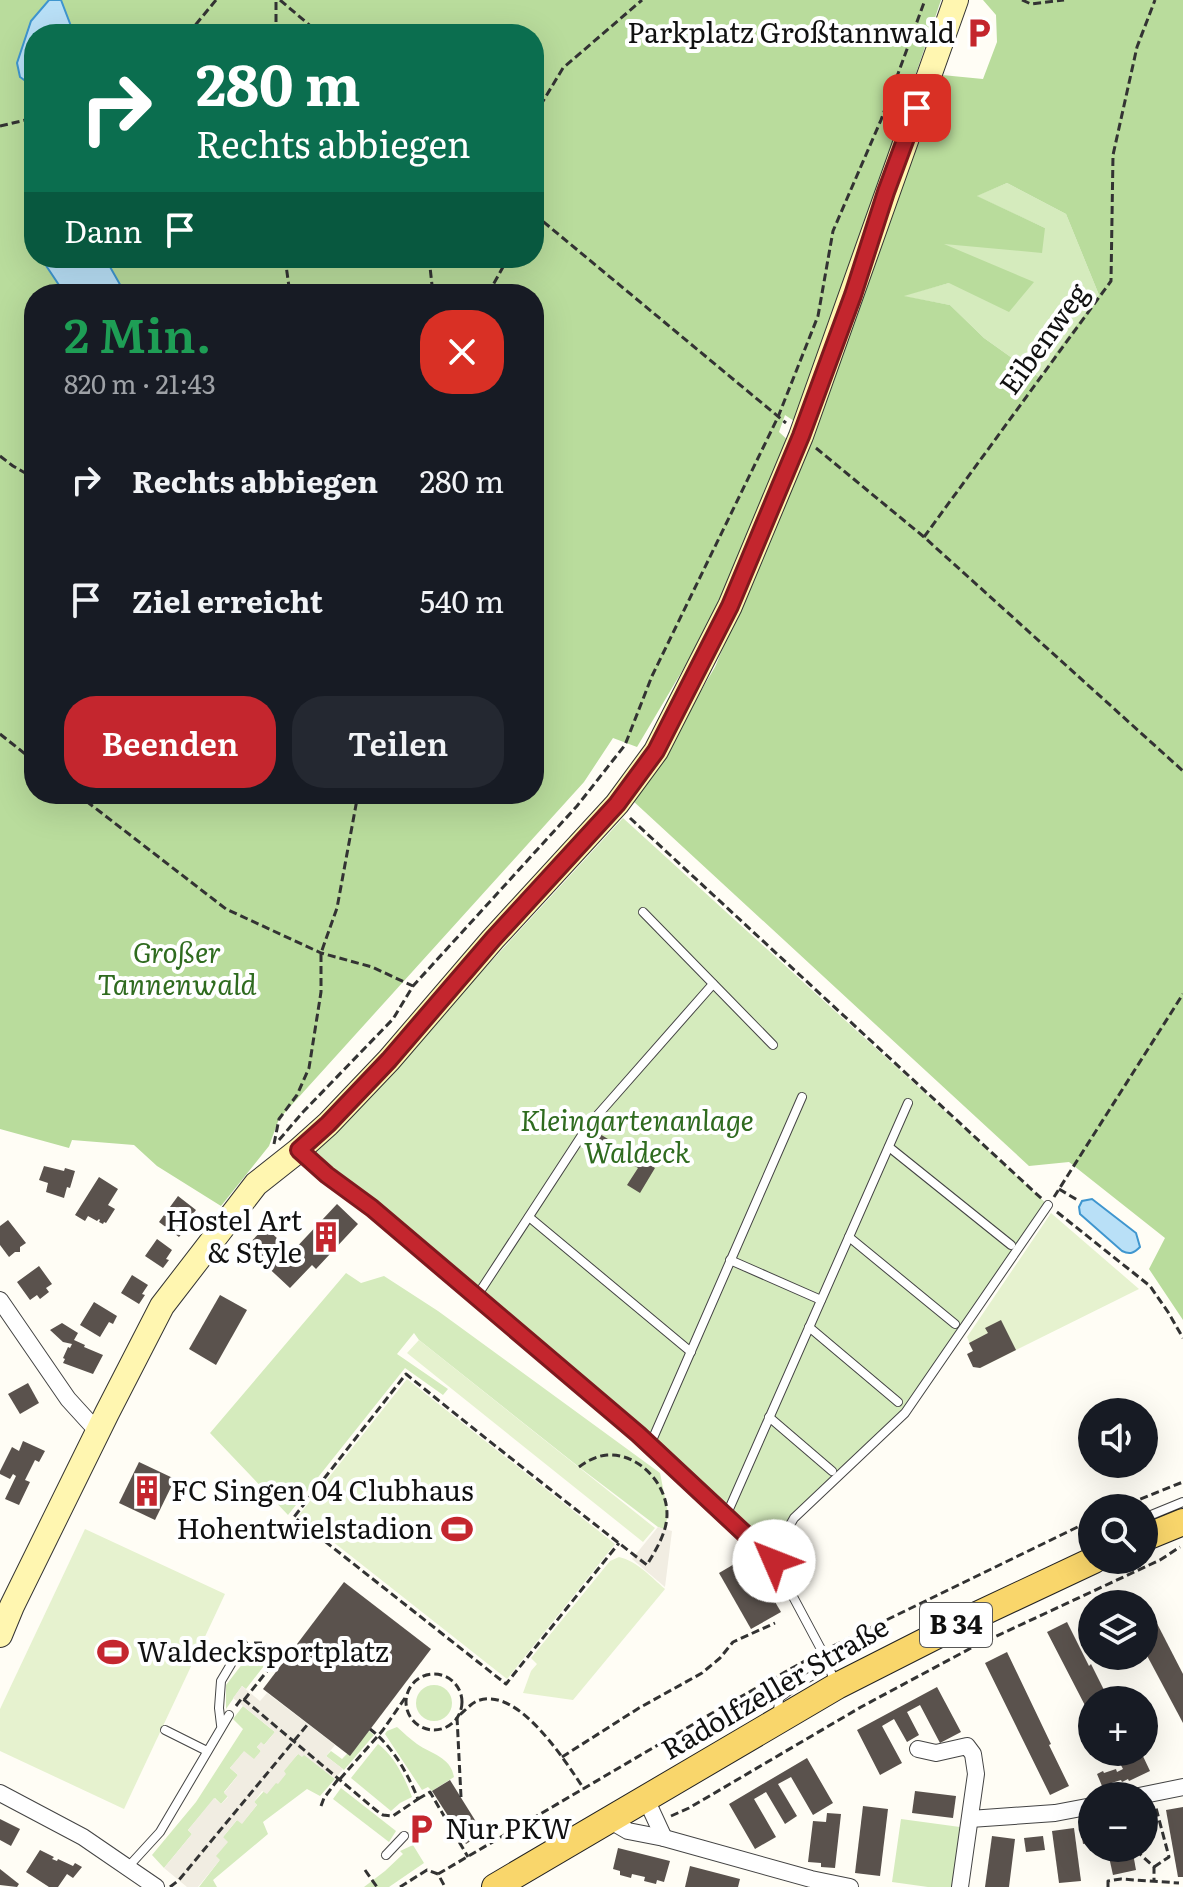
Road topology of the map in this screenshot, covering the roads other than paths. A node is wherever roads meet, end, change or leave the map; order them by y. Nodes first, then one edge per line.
1 (956, 0) edge
2 (643, 912) dead end
3 (713, 984) junction
4 (773, 1045) dead end
5 (802, 1097) dead end
6 (908, 1103) dead end
7 (889, 1147) junction
8 (299, 1150) junction
9 (1048, 1205) road end
10 (529, 1217) junction
11 (849, 1237) junction
12 (1011, 1245) dead end
13 (730, 1260) junction
14 (477, 1296) junction
15 (0, 1300) edge
16 (821, 1300) junction
17 (955, 1324) dead end
18 (809, 1327) junction
19 (691, 1352) junction
20 (898, 1402) dead end
21 (769, 1417) junction
22 (98, 1432) junction
23 (650, 1445) junction
24 (832, 1471) dead end
25 (1183, 1502) edge
26 (1158, 1512) edge
27 (726, 1516) junction
28 (1183, 1522) edge
29 (1158, 1532) edge
30 (774, 1561) junction
31 (1078, 1568) edge
32 (0, 1635) edge
33 (243, 1644) road end
34 (833, 1676) junction
35 (229, 1715) dead end
36 (221, 1726) junction
37 (165, 1730) dead end
38 (918, 1749) dead end
39 (207, 1751) junction
40 (1183, 1787) edge
41 (1158, 1792) edge
42 (0, 1793) edge
43 (1078, 1809) edge
44 (651, 1810) junction
45 (970, 1819) junction
46 (609, 1820) junction
47 (404, 1836) dead end
48 (664, 1838) junction
49 (386, 1855) dead end
50 (128, 1867) junction
51 (156, 1887) edge
52 (495, 1887) edge
53 (850, 1887) edge
54 (960, 1887) edge

1 - 8 main road
2 - 3 lane
3 - 4 lane
3 - 10 lane
5 - 13 lane
6 - 7 lane
7 - 11 lane
7 - 12 lane
8 - 14 lane
8 - 22 main road
9 - 30 lane
10 - 14 lane
10 - 19 lane
11 - 16 lane
11 - 17 lane
13 - 16 lane
13 - 19 lane
14 - 23 lane
15 - 22 street
16 - 18 lane
18 - 20 lane
18 - 21 lane
19 - 23 lane
21 - 24 lane
21 - 27 lane
22 - 32 main road
23 - 27 lane
25 - 26 lane
27 - 30 lane
28 - 29 main road
30 - 34 lane
31 - 34 main road, Radolfzeller Straße / B 34
33 - 36 lane
34 - 44 main road, Radolfzeller Straße / B 34
35 - 36 lane
36 - 39 lane
37 - 39 lane
38 - 45 street
39 - 50 lane
40 - 41 street
42 - 50 street
43 - 45 street
44 - 46 main road, Radolfzeller Straße / B 34
44 - 48 street
45 - 54 street
46 - 48 street
46 - 52 main road, Radolfzeller Straße / B 34
47 - 49 lane
48 - 53 street
50 - 51 street

